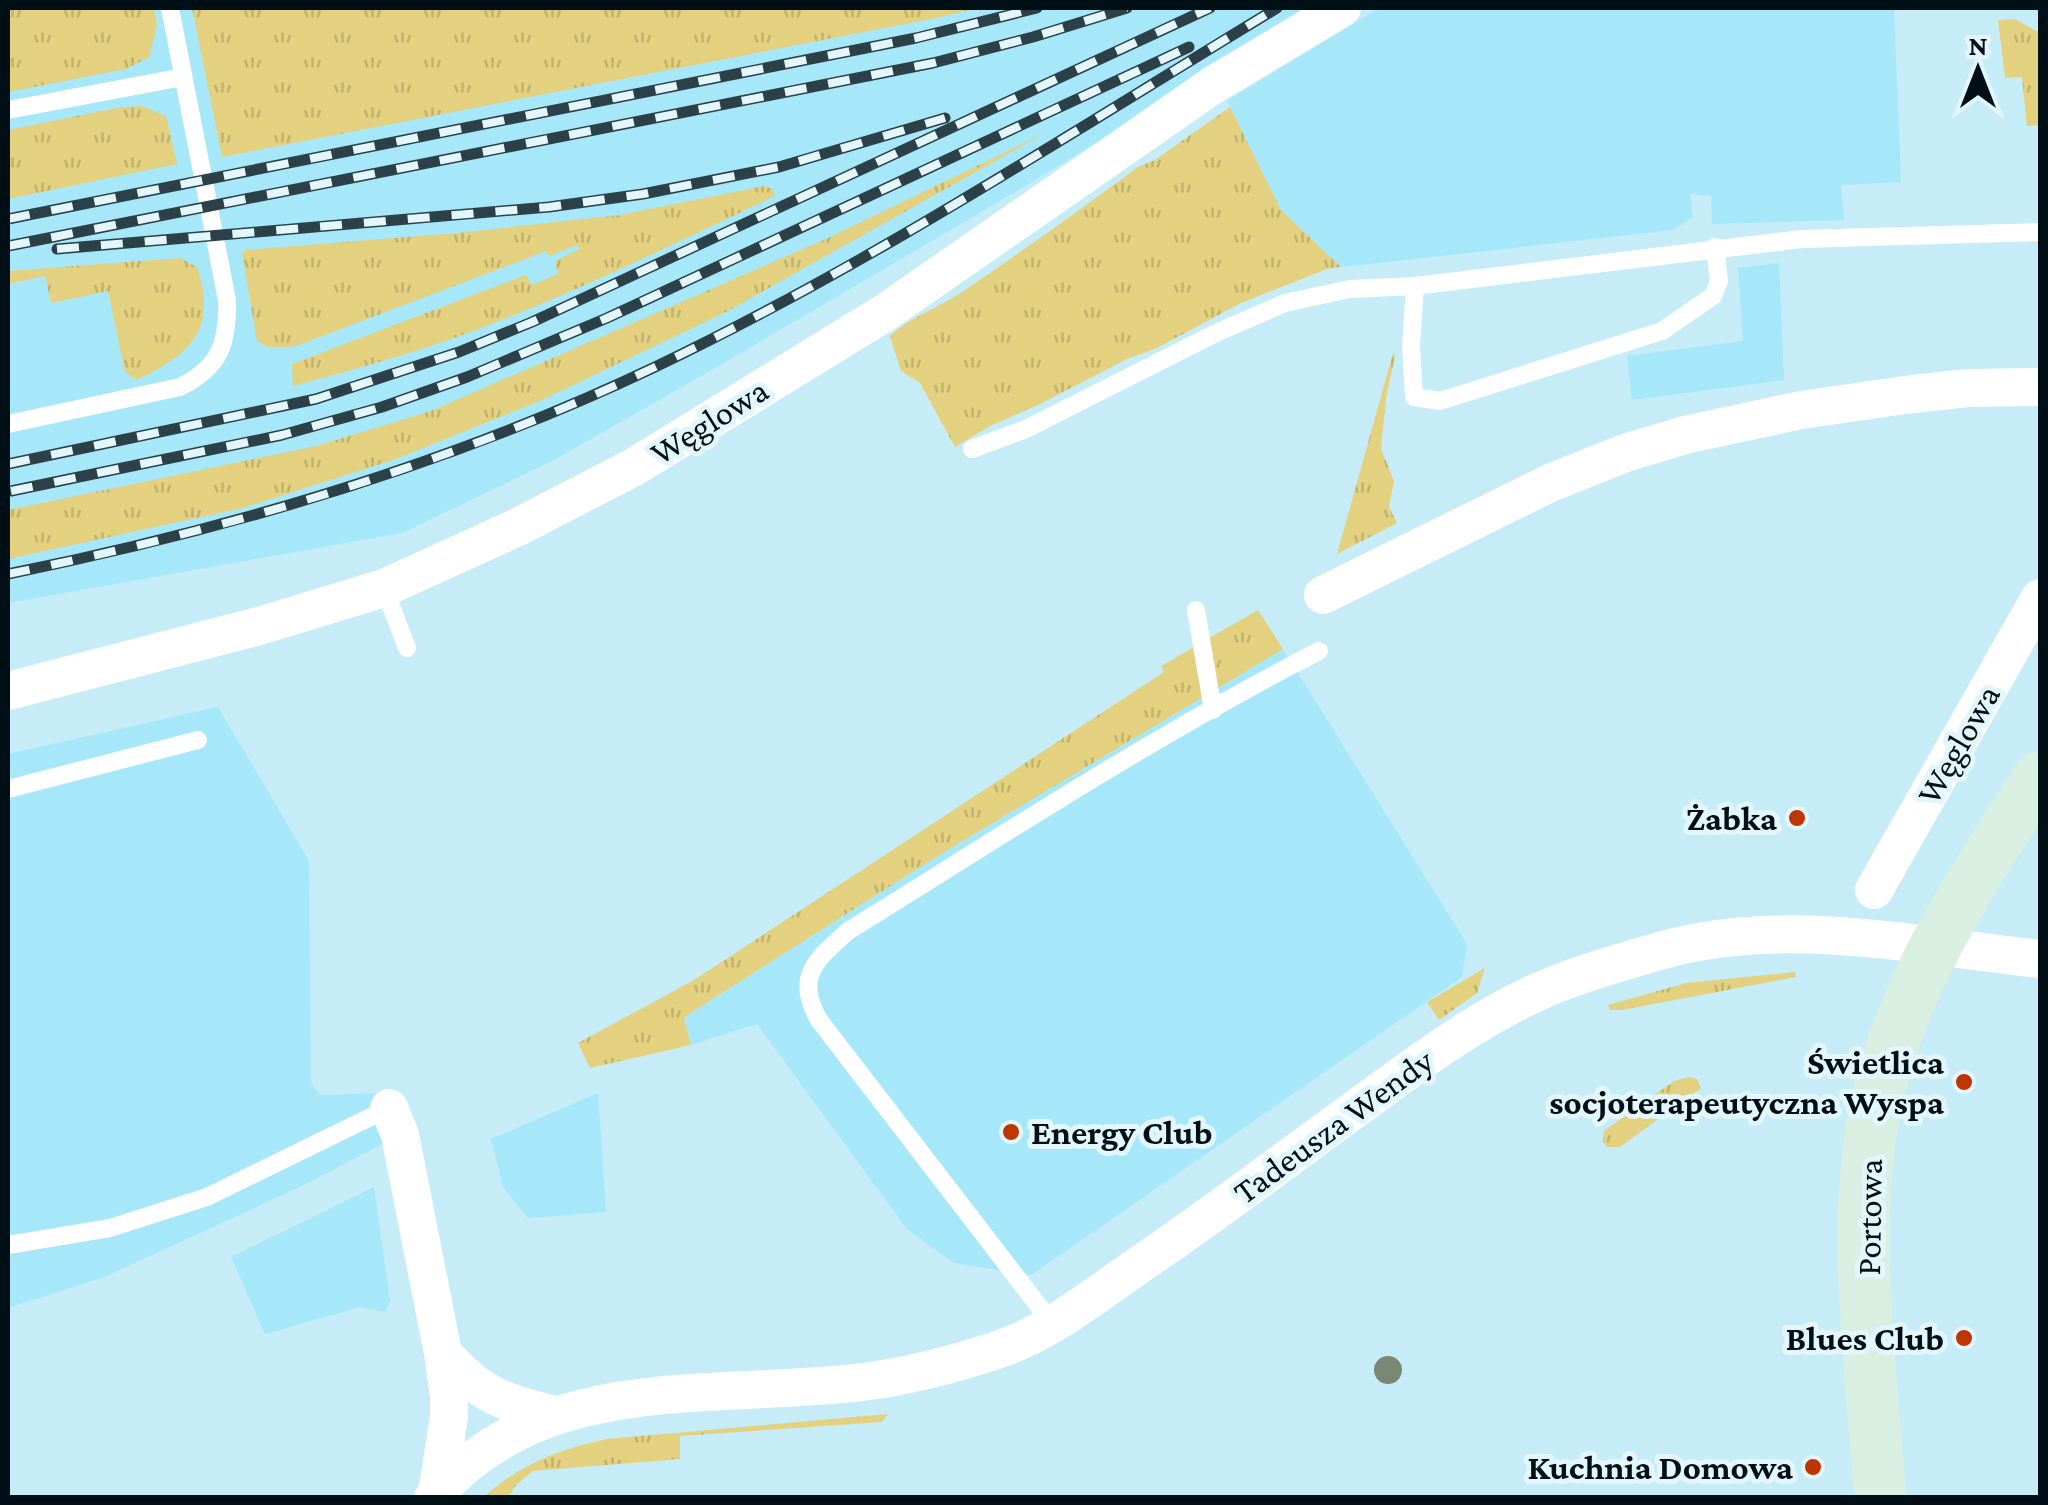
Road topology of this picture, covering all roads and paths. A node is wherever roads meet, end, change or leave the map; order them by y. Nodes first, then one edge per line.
1 (170, 8) edge
2 (1342, 8) edge
3 (183, 77) junction
4 (8, 110) edge
5 (2040, 232) edge
6 (1714, 247) junction
7 (1414, 286) junction
8 (2040, 386) edge
9 (8, 424) edge
10 (972, 449) dead end
11 (384, 588) junction
12 (1323, 595) dead end
13 (2040, 598) edge
14 (1196, 610) dead end
15 (406, 648) dead end
16 (1320, 651) dead end
17 (8, 691) edge
18 (1212, 710) junction
19 (198, 740) dead end
20 (2040, 776) edge
21 (8, 790) edge
22 (1874, 890) dead end
23 (1934, 947) junction
24 (2040, 959) edge
25 (389, 1108) joint
26 (8, 1245) edge
27 (1051, 1322) junction
28 (443, 1353) junction
29 (556, 1415) junction
30 (435, 1495) edge
31 (1880, 1498) edge

1 - 3 lane
2 - 11 street, Węglowa
3 - 4 lane
3 - 9 lane
5 - 6 lane
6 - 7 lane
6 - 7 lane
7 - 10 lane
8 - 12 street
11 - 15 lane
11 - 17 street, Węglowa
13 - 22 street, Węglowa
14 - 18 lane
16 - 18 lane
18 - 27 lane
19 - 21 lane
20 - 23 street
23 - 24 street, Tadeusza Wendy
23 - 27 street, Tadeusza Wendy
23 - 31 street, Portowa
25 - 26 lane
25 - 28 street, Tadeusza Wendy
27 - 29 street, Tadeusza Wendy
28 - 29 street, Tadeusza Wendy
28 - 30 street, Tadeusza Wendy
29 - 30 street, Tadeusza Wendy

